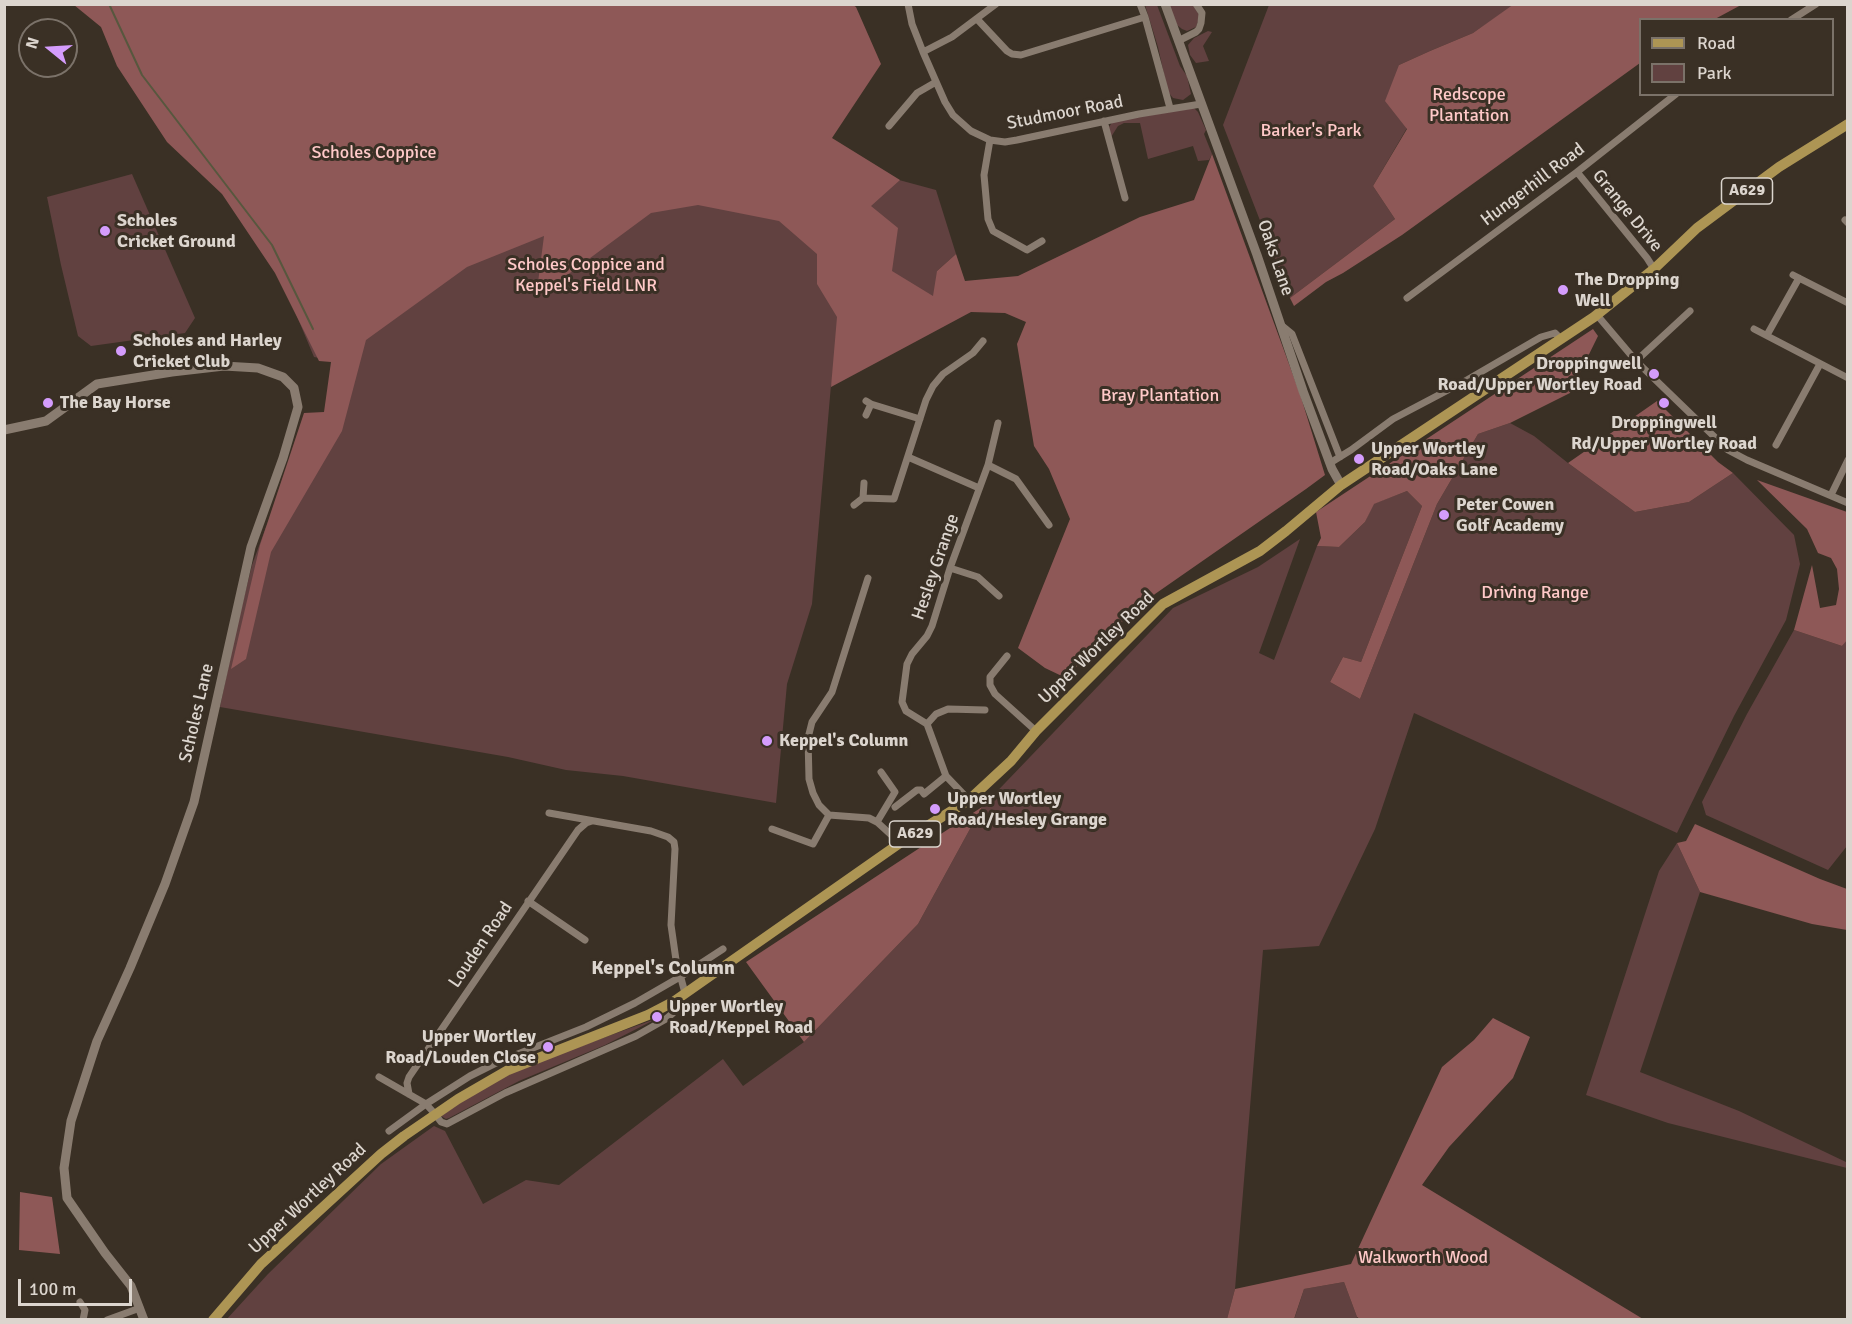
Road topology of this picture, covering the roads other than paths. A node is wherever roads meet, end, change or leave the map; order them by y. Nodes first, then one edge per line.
1 (908, 4) edge
2 (996, 4) edge
3 (1140, 4) edge
4 (1165, 4) edge
5 (1196, 4) edge
6 (1816, 4) edge
7 (1803, 8) edge
8 (1145, 17) junction
9 (977, 19) junction
10 (1178, 40) junction
11 (923, 52) junction
12 (936, 82) junction
13 (1673, 96) edge
14 (1201, 104) junction
15 (1170, 108) junction
16 (1104, 121) junction
17 (1848, 124) edge
18 (889, 126) dead end
19 (990, 140) junction
20 (1577, 172) junction
21 (1125, 198) dead end
22 (1042, 241) dead end
23 (1654, 269) junction
24 (1407, 298) dead end
25 (1848, 303) edge
26 (1690, 311) dead end
27 (1597, 315) junction
28 (1280, 323) junction
29 (1754, 329) dead end
30 (1767, 335) junction
31 (1561, 339) junction
32 (983, 341) dead end
33 (1636, 361) junction
34 (1820, 364) junction
35 (1848, 378) edge
36 (866, 415) dead end
37 (920, 419) junction
38 (998, 423) dead end
39 (4, 430) edge
40 (1776, 445) dead end
41 (908, 457) junction
42 (1340, 458) junction
43 (1848, 460) edge
44 (1330, 463) junction
45 (988, 465) junction
46 (864, 483) dead end
47 (1341, 485) junction
48 (979, 488) junction
49 (1831, 495) junction
50 (862, 498) junction
51 (894, 499) junction
52 (1848, 503) edge
53 (902, 504) dead end
54 (854, 505) dead end
55 (1049, 525) dead end
56 (950, 568) junction
57 (868, 578) dead end
58 (999, 596) dead end
59 (1007, 656) dead end
60 (985, 710) dead end
61 (927, 724) junction
62 (1036, 731) junction
63 (880, 772) dead end
64 (946, 776) junction
65 (969, 800) junction
66 (895, 807) dead end
67 (549, 813) dead end
68 (829, 815) junction
69 (592, 821) junction
70 (878, 822) junction
71 (772, 829) dead end
72 (900, 843) junction
73 (528, 901) junction
74 (585, 940) dead end
75 (723, 949) dead end
76 (680, 977) junction
77 (685, 993) junction
78 (673, 1002) junction
79 (379, 1077) dead end
80 (409, 1094) junction
81 (426, 1104) junction
82 (435, 1114) junction
83 (389, 1131) dead end
84 (80, 1302) dead end
85 (140, 1308) junction
86 (83, 1320) edge
87 (107, 1320) edge
88 (144, 1320) edge
89 (213, 1320) edge

1 - 11 street, Studmoor Road
2 - 9 street
3 - 8 street
4 - 10 street, Oaks Lane
5 - 10 street
6 - 7 street
8 - 9 street
8 - 15 street
9 - 11 street
10 - 14 street, Oaks Lane
11 - 12 street, Studmoor Road
12 - 18 street
12 - 19 street, Studmoor Road
13 - 20 street, Hungerhill Road
14 - 15 street, Studmoor Road
14 - 28 street, Oaks Lane
15 - 16 street, Studmoor Road
16 - 19 street, Studmoor Road
16 - 21 street
17 - 23 main road, Upper Wortley Road / A629
19 - 22 street
20 - 23 street, Grange Drive
20 - 24 street, Hungerhill Road
23 - 27 main road, Upper Wortley Road / A629
25 - 30 street
26 - 33 street
27 - 31 main road, Upper Wortley Road / A629
27 - 33 street
28 - 42 street
28 - 44 street, Oaks Lane
29 - 30 street
30 - 34 street
31 - 42 street
31 - 47 main road, Upper Wortley Road / A629
32 - 37 street
33 - 49 street
34 - 35 street
34 - 40 street
36 - 37 street
37 - 41 street
38 - 45 street, Hesley Grange
39 - 85 street, Scholes Lane
41 - 48 street
41 - 51 street
42 - 44 street
43 - 49 street
44 - 47 street, Oaks Lane
45 - 48 street, Hesley Grange
45 - 55 street
46 - 50 street
47 - 62 main road, Upper Wortley Road / A629
48 - 56 street, Hesley Grange
49 - 52 street
50 - 51 street
50 - 54 street
51 - 53 street
56 - 58 street
56 - 61 street, Hesley Grange
57 - 68 street
59 - 62 street
60 - 61 street
61 - 64 street
62 - 65 main road, Upper Wortley Road / A629
63 - 70 street
64 - 65 street
64 - 66 street
65 - 72 main road, Upper Wortley Road / A629
67 - 69 street
68 - 70 street
68 - 71 street
69 - 73 street, Louden Road
69 - 76 street
70 - 72 street
72 - 77 main road, Upper Wortley Road / A629
73 - 74 street
73 - 80 street, Louden Road
75 - 76 street
76 - 77 street
76 - 81 street
77 - 78 main road, Upper Wortley Road / A629
78 - 82 main road, Upper Wortley Road / A629
78 - 82 street, Upper Wortley Road
79 - 80 street
80 - 81 street
81 - 82 street
81 - 83 street
82 - 89 main road, Upper Wortley Road / A629
84 - 86 street
85 - 87 street
85 - 88 street, Scholes Lane

